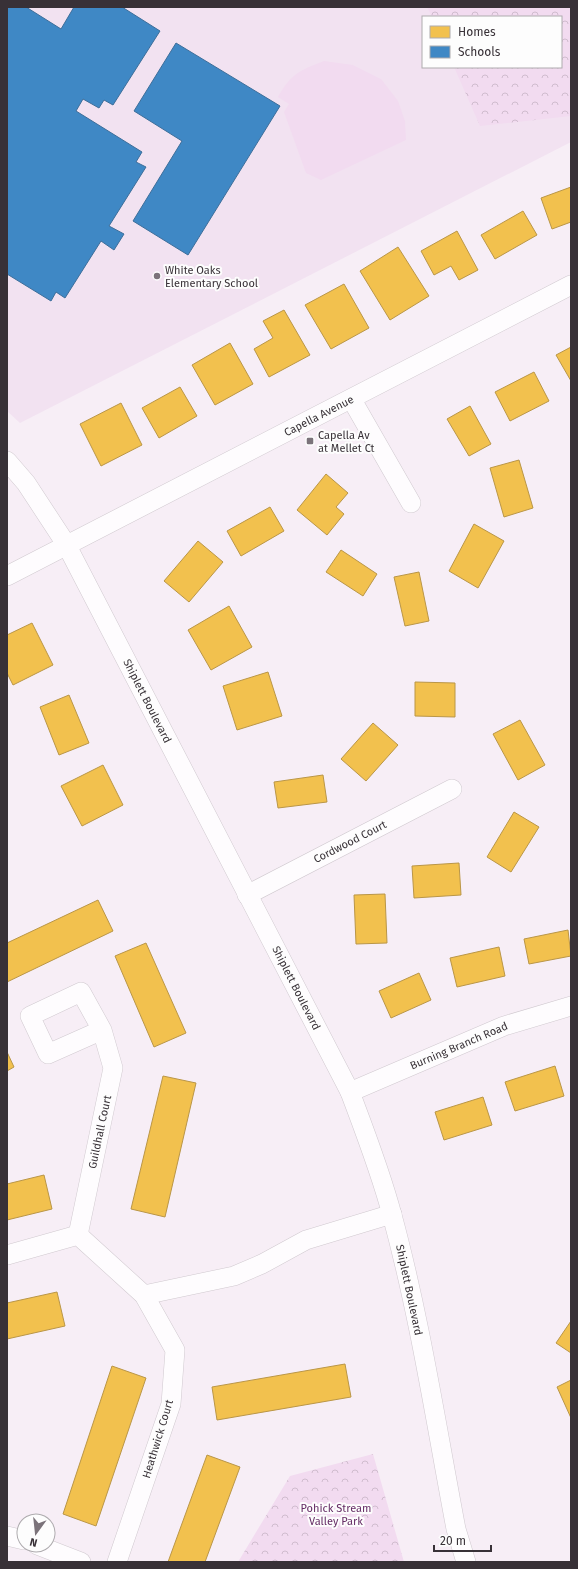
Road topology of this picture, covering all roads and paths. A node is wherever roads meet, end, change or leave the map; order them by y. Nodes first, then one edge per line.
1 (571, 285) edge
2 (352, 400) junction
3 (7, 461) edge
4 (411, 503) dead end
5 (66, 544) junction
6 (7, 576) edge
7 (452, 789) dead end
8 (248, 895) junction
9 (571, 1006) edge
10 (102, 1030) dead end
11 (350, 1092) junction
12 (392, 1214) junction
13 (78, 1235) junction
14 (7, 1255) edge
15 (144, 1295) junction
16 (56, 1552) edge
17 (81, 1562) edge
18 (117, 1562) edge
19 (466, 1562) edge

1 - 2 street, Capella Avenue
2 - 4 street
2 - 5 street, Capella Avenue
3 - 5 street, Shiplett Boulevard
5 - 6 street, Capella Avenue
5 - 8 street, Shiplett Boulevard
7 - 8 street, Cordwood Court
8 - 11 street, Shiplett Boulevard
9 - 11 street, Burning Branch Road
10 - 13 street, Guildhall Court
11 - 12 street, Shiplett Boulevard
12 - 15 street
12 - 19 street, Shiplett Boulevard
13 - 14 street
13 - 15 street, Heathwick Court
15 - 18 street, Heathwick Court
16 - 17 street

